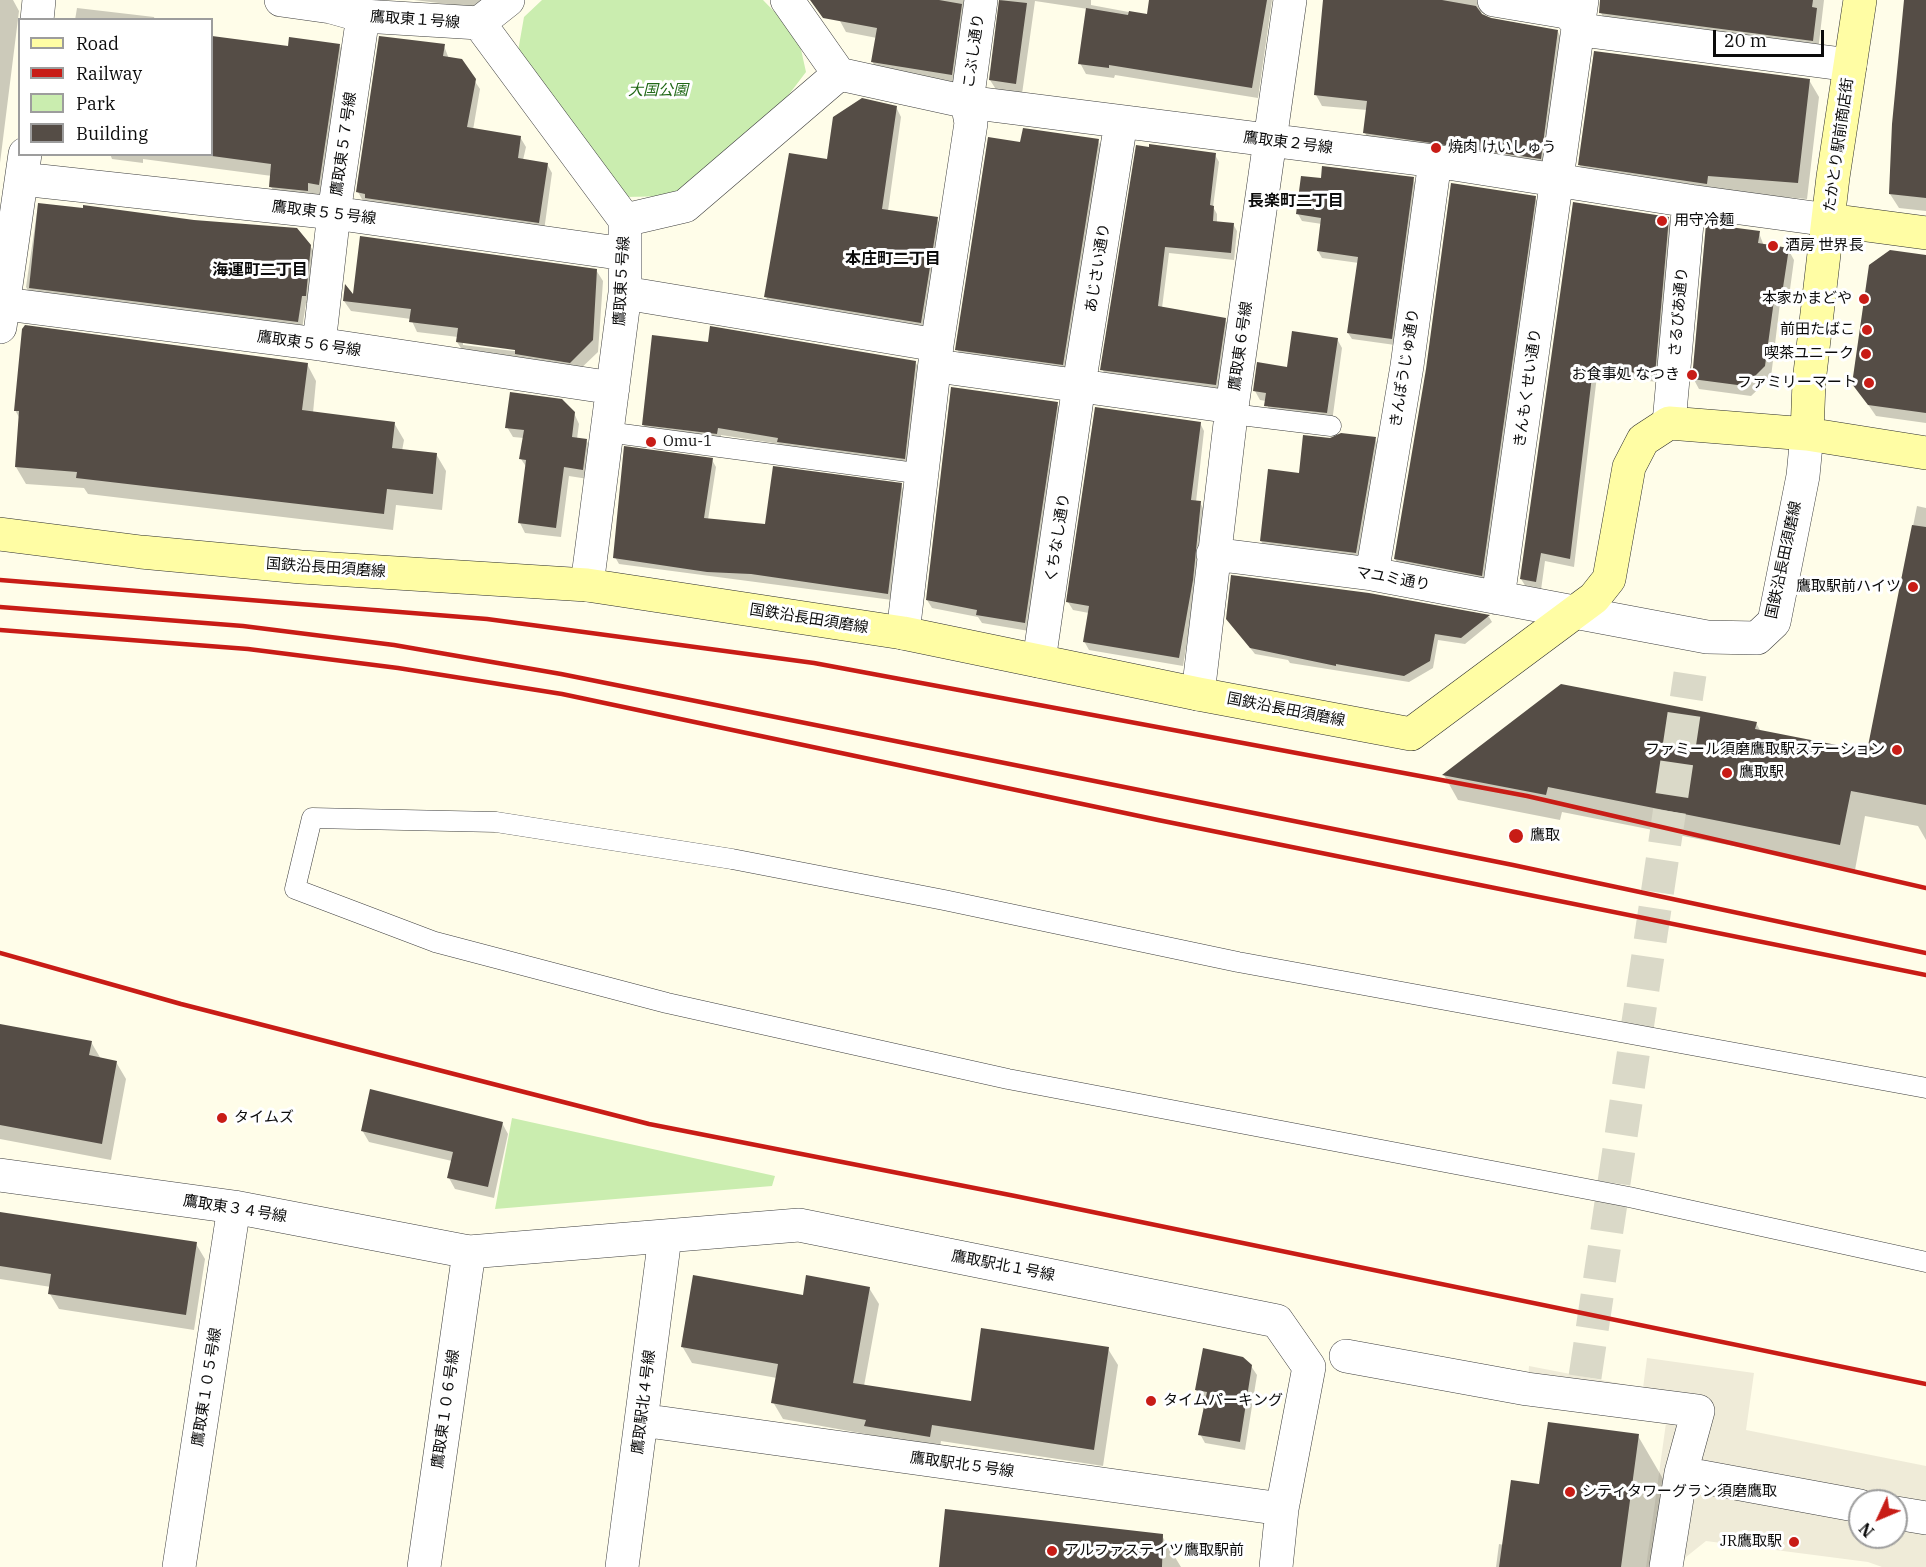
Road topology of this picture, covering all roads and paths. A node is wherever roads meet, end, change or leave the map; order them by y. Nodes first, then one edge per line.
1 (39, 0) edge
2 (281, 0) edge
3 (508, 0) edge
4 (787, 0) edge
5 (981, 0) edge
6 (1290, 0) edge
7 (1494, 0) edge
8 (1860, 0) edge
9 (331, 4) edge
10 (1581, 11) edge
11 (363, 16) junction
12 (37, 18) edge
13 (479, 23) junction
14 (1850, 65) junction
15 (839, 74) junction
16 (967, 102) junction
17 (1121, 122) junction
18 (1269, 141) junction
19 (1435, 161) junction
20 (23, 167) edge
21 (1558, 179) junction
22 (1689, 201) junction
23 (334, 213) junction
24 (1829, 219) junction
25 (625, 220) junction
26 (1926, 233) edge
27 (5, 245) edge
28 (626, 254) junction
29 (625, 293) junction
30 (2, 315) edge
31 (319, 344) junction
32 (937, 356) junction
33 (613, 388) junction
34 (1077, 400) junction
35 (1232, 410) junction
36 (1669, 423) junction
37 (1331, 426) dead end
38 (607, 432) junction
39 (1807, 434) junction
40 (1926, 453) edge
41 (923, 474) junction
42 (0, 534) edge
43 (1214, 554) junction
44 (1372, 574) junction
45 (587, 585) junction
46 (1498, 598) junction
47 (1572, 614) junction
48 (903, 633) junction
49 (1039, 661) junction
50 (1198, 694) junction
51 (1926, 1088) edge
52 (0, 1174) edge
53 (234, 1207) junction
54 (665, 1237) junction
55 (469, 1252) junction
56 (1926, 1262) edge
57 (1346, 1356) dead end
58 (642, 1420) junction
59 (1681, 1473) junction
60 (1848, 1504) edge
61 (1282, 1509) junction
62 (1908, 1514) edge
63 (1926, 1518) edge
64 (179, 1567) edge
65 (424, 1567) edge
66 (622, 1567) edge
67 (1276, 1567) edge
68 (1666, 1567) edge

1 - 12 street
2 - 9 street, 鷹取東１号線
3 - 13 street
4 - 15 street
5 - 16 street, こぶし通り
6 - 18 street, 鷹取東６号線
7 - 10 street
8 - 14 street, たかとり駅前商店街
9 - 11 street, 鷹取東１号線
10 - 14 street
10 - 21 street, きんもくせい通り
11 - 13 street, 鷹取東１号線
11 - 23 street, 鷹取東５７号線
13 - 25 street, 鷹取東５号線
14 - 24 street, たかとり駅前商店街
15 - 16 street, 鷹取東２号線
15 - 25 street
16 - 17 street, 鷹取東２号線
16 - 32 street, こぶし通り
17 - 18 street, 鷹取東２号線
17 - 34 street, あじさい通り
18 - 19 street, 鷹取東２号線
18 - 35 street, 鷹取東６号線
19 - 21 street, 鷹取東２号線
19 - 44 street, きんぽうじゅ通り
20 - 23 street, 鷹取東５５号線
20 - 27 street
21 - 22 street, 鷹取東２号線
21 - 46 street, きんもくせい通り
22 - 24 street, 鷹取東２号線
22 - 36 street, さるびあ通り
23 - 28 street, 鷹取東５５号線
23 - 31 street, 鷹取東５７号線
24 - 26 street
24 - 39 street, たかとり駅前商店街
25 - 28 street, 鷹取東５号線
27 - 30 street
28 - 29 street, 鷹取東５号線
29 - 32 street
29 - 33 street, 鷹取東５号線
30 - 31 street, 鷹取東５６号線
31 - 33 street, 鷹取東５６号線
32 - 34 street
32 - 41 street, こぶし通り
33 - 38 street, 鷹取東５号線
34 - 35 street
34 - 49 street, くちなし通り
35 - 37 lane
35 - 43 street, 鷹取東６号線
36 - 39 street
36 - 47 street, 国鉄沿長田須磨線
38 - 41 lane
38 - 45 street, 鷹取東５号線
39 - 40 street
39 - 47 street, 国鉄沿長田須磨線
41 - 48 street, こぶし通り
42 - 45 street, 国鉄沿長田須磨線
43 - 44 street, マユミ通り
43 - 50 street, 鷹取東６号線
44 - 46 street, マユミ通り
45 - 48 street, 国鉄沿長田須磨線
46 - 47 street, マユミ通り
47 - 50 street, 国鉄沿長田須磨線
48 - 49 street, 国鉄沿長田須磨線
49 - 50 street, 国鉄沿長田須磨線
51 - 56 lane
52 - 53 street, 鷹取東３４号線
53 - 55 street, 鷹取東３４号線
53 - 64 street, 鷹取東１０５号線
54 - 55 street, 鷹取駅北１号線
54 - 58 street, 鷹取駅北４号線
54 - 61 street, 鷹取駅北１号線
55 - 65 street, 鷹取東１０６号線
57 - 59 street
58 - 61 street, 鷹取駅北５号線
58 - 66 street, 鷹取駅北４号線
59 - 60 street
59 - 68 street
61 - 67 street, 鷹取駅北１号線
62 - 63 street

